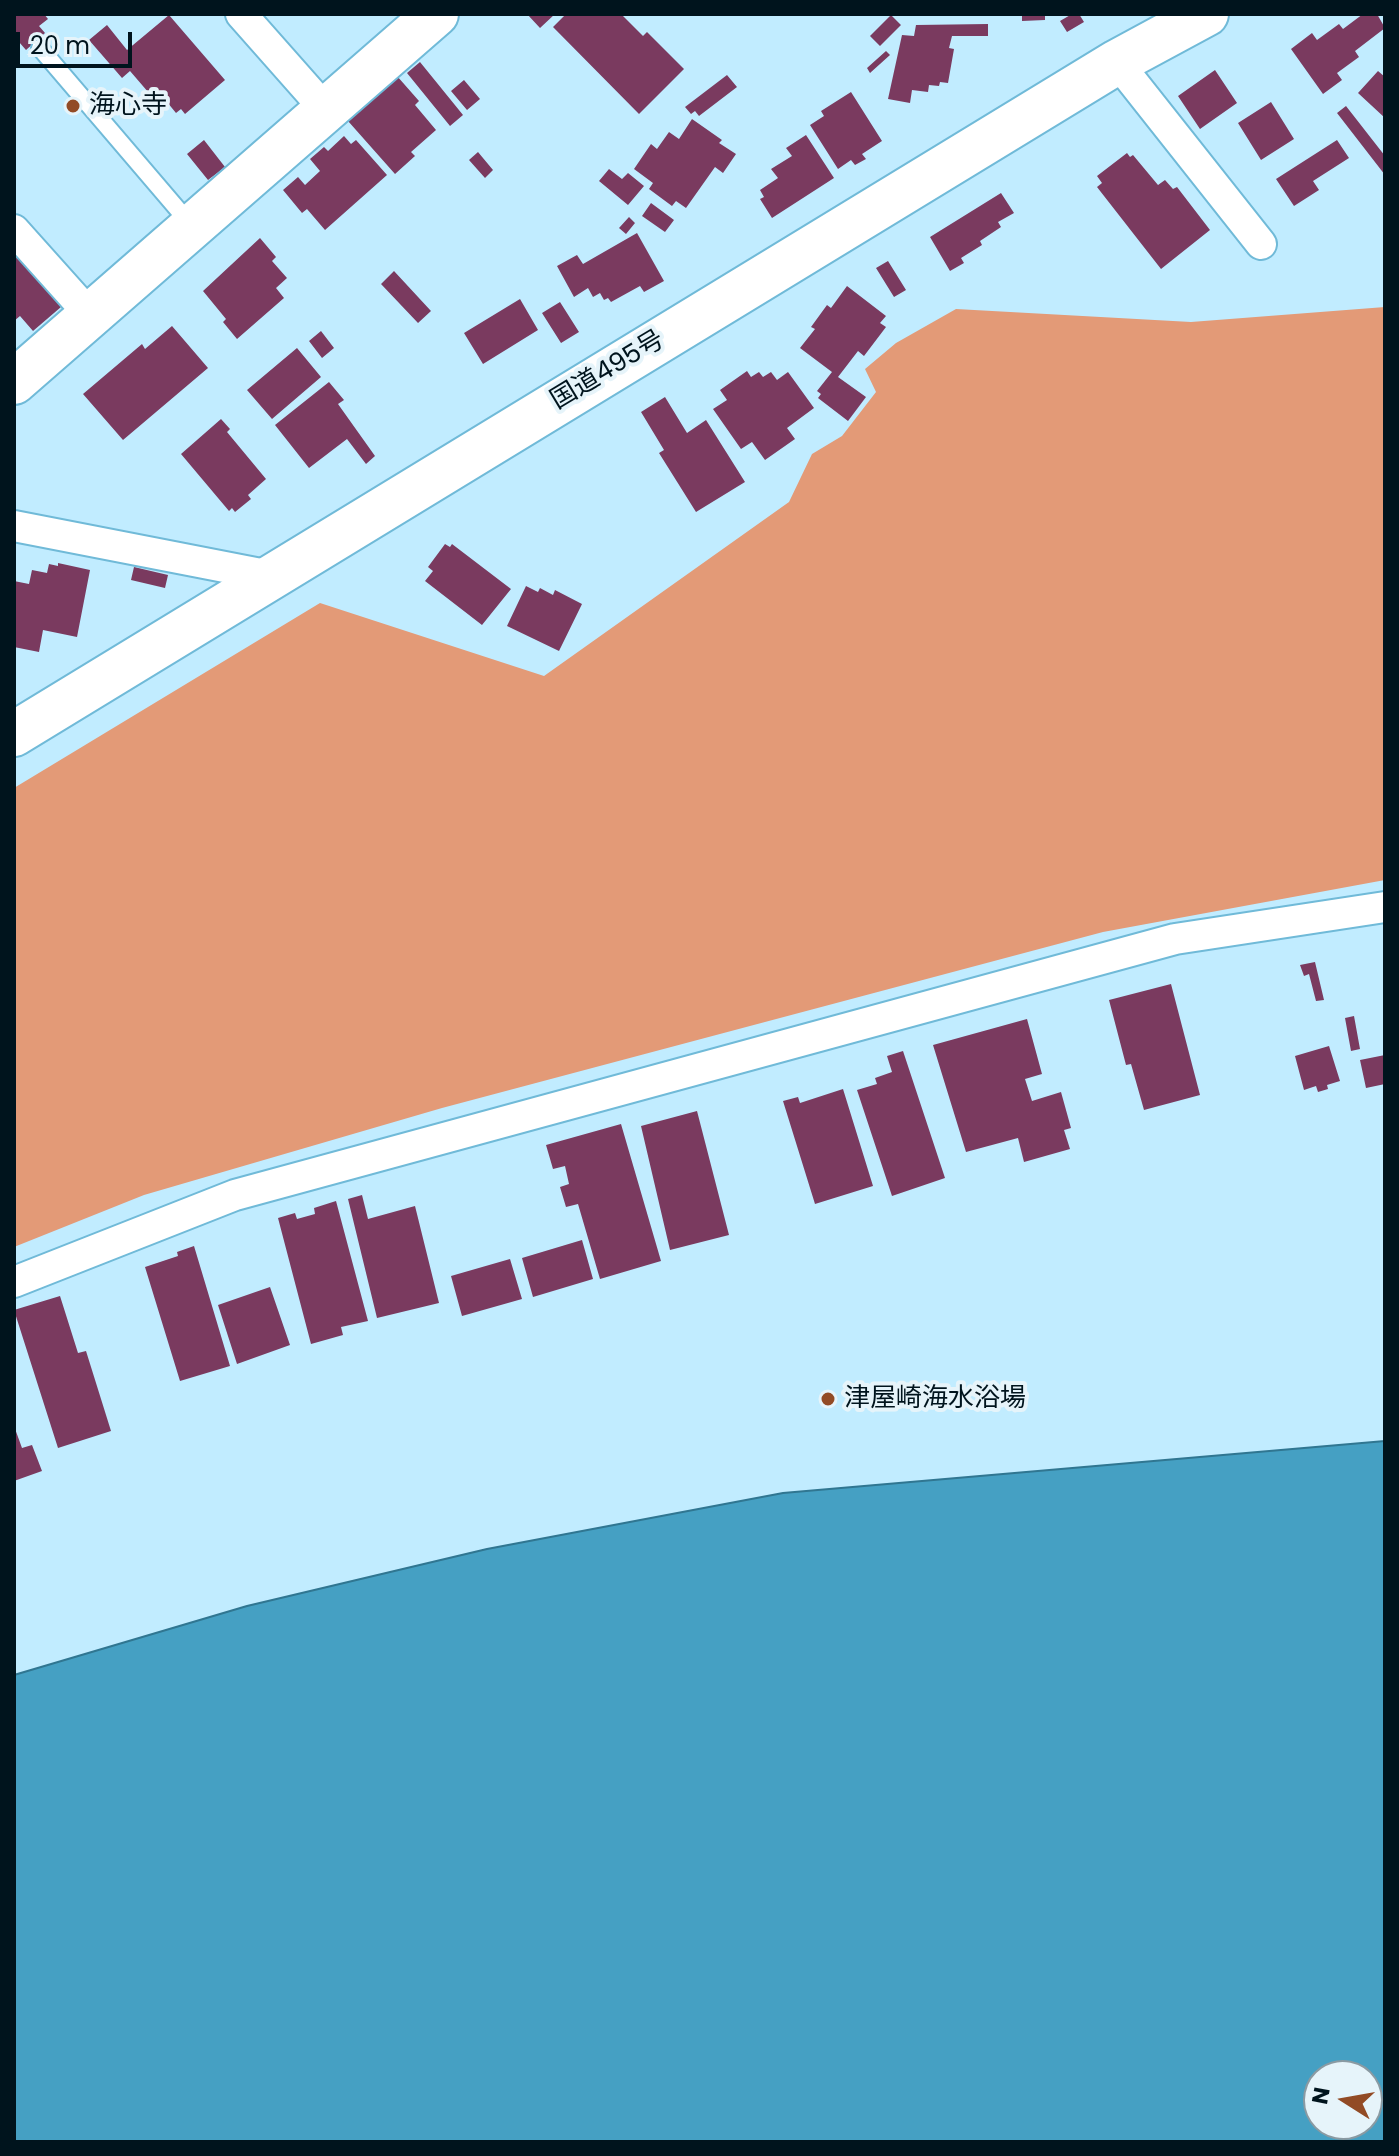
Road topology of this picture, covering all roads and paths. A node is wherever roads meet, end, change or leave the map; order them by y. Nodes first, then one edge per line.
1 (241, 14) edge
2 (436, 14) edge
3 (1206, 14) edge
4 (40, 48) dead end
5 (1117, 62) junction
6 (325, 109) junction
7 (192, 226) junction
8 (14, 230) edge
9 (1261, 244) dead end
10 (91, 316) junction
11 (14, 382) edge
12 (14, 526) edge
13 (271, 576) junction
14 (14, 734) edge
15 (1385, 907) edge
16 (14, 1282) edge

1 - 6 street
2 - 6 main road
3 - 5 main road, 国道495号
4 - 7 lane
5 - 9 street
5 - 13 main road, 国道495号
6 - 7 main road
7 - 10 main road
8 - 10 street
10 - 11 main road
12 - 13 street
13 - 14 main road, 国道495号
15 - 16 street

